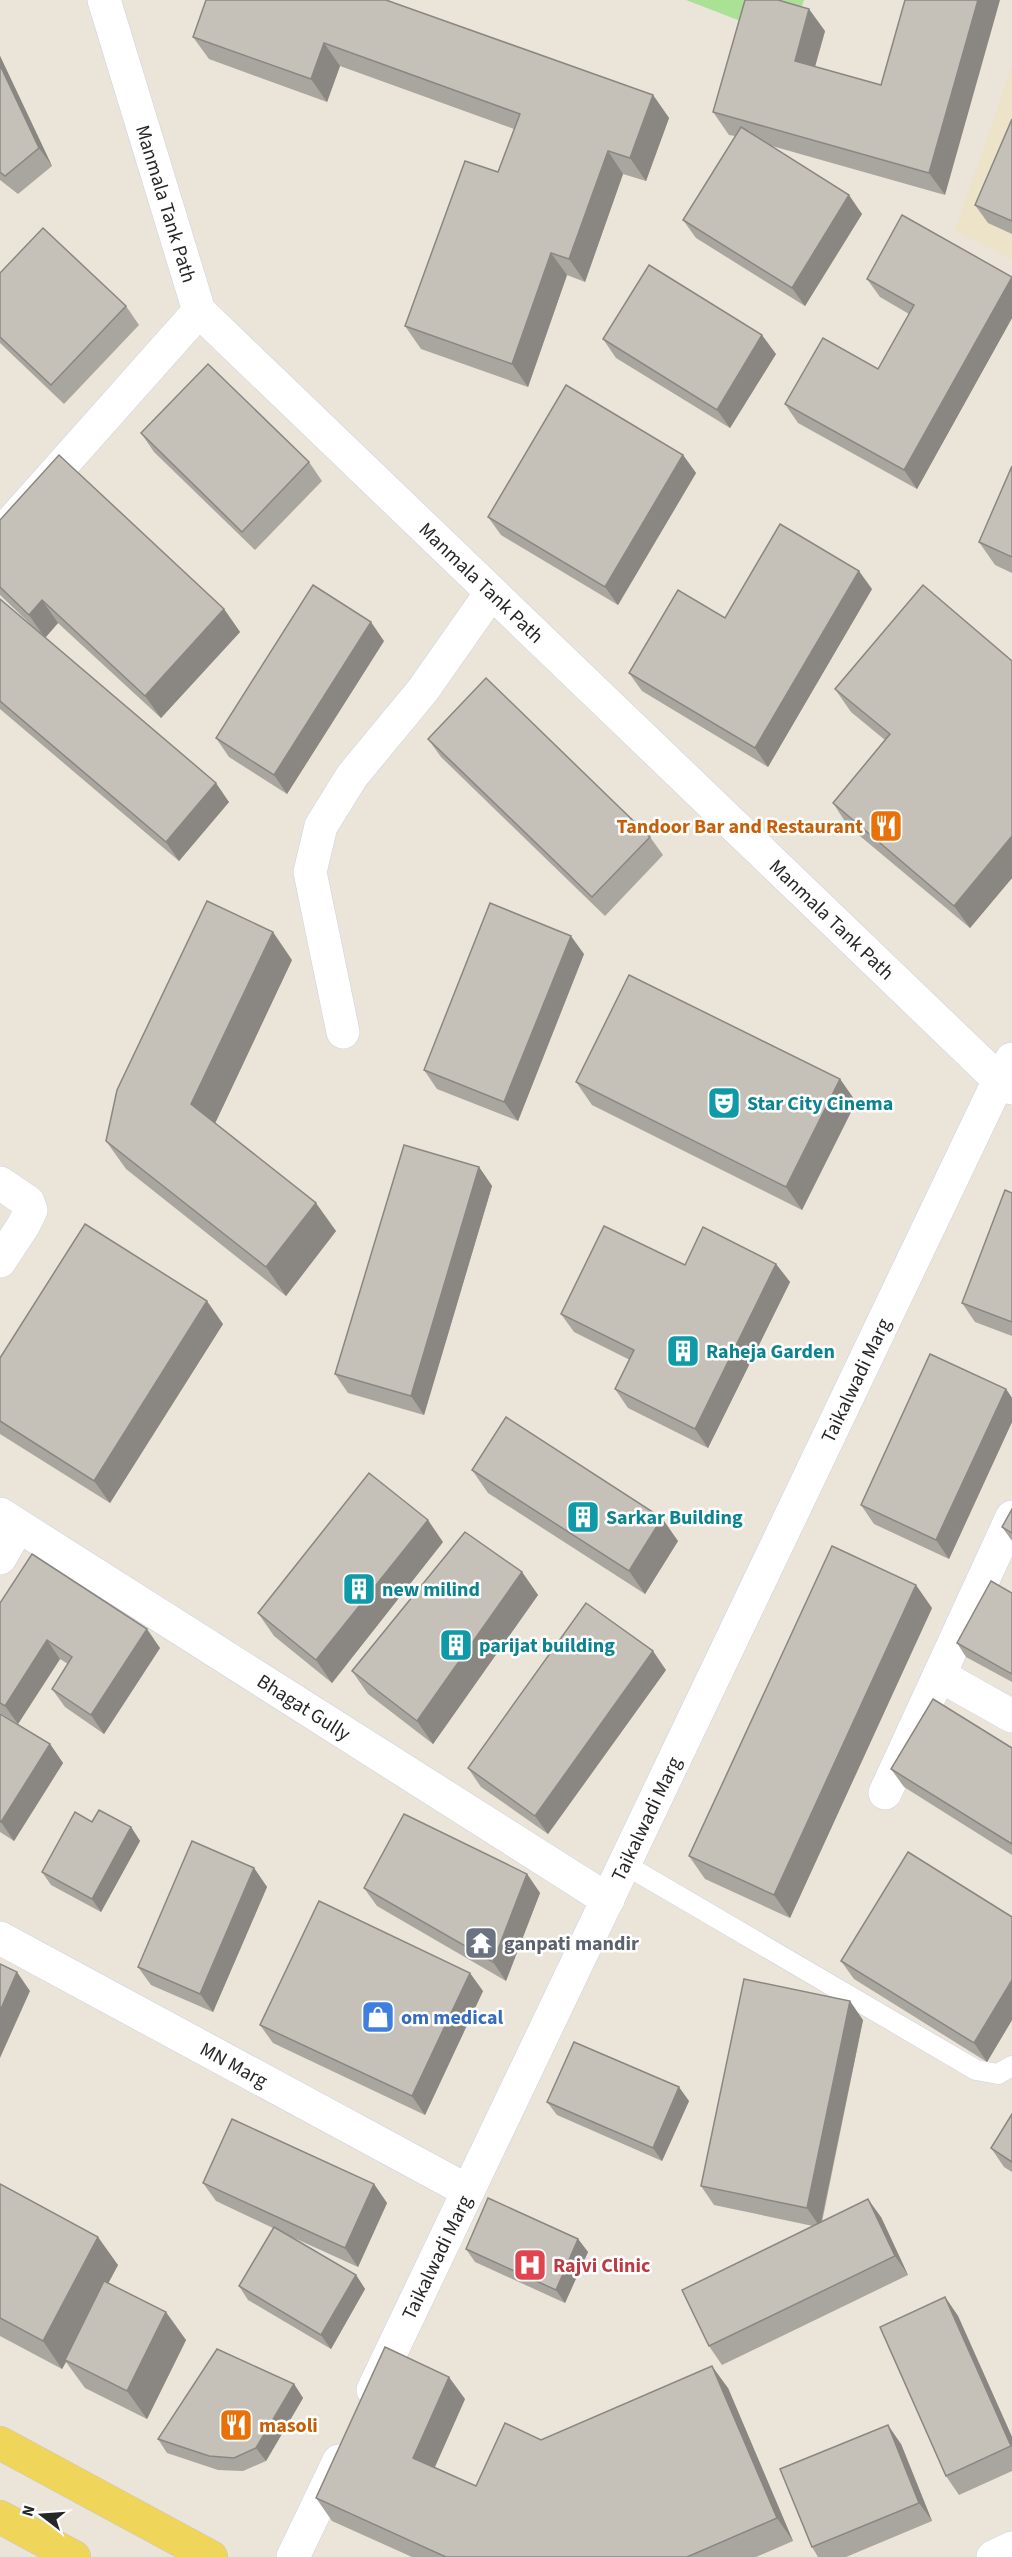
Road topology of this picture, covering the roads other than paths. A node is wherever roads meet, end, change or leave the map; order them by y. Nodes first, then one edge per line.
1 (104, 0) edge
2 (199, 312) junction
3 (0, 535) edge
4 (491, 593) junction
5 (343, 1032) dead end
6 (1008, 1075) edge
7 (0, 1183) edge
8 (0, 1261) edge
9 (1012, 1517) edge
10 (9, 1520) edge
11 (1004, 1557) edge
12 (0, 1558) edge
13 (939, 1675) junction
14 (1012, 1716) edge
15 (885, 1793) dead end
16 (624, 1864) junction
17 (608, 1900) junction
18 (0, 1938) edge
19 (1012, 2066) edge
20 (468, 2191) junction
21 (0, 2443) edge
22 (0, 2517) edge
23 (1012, 2548) edge
24 (74, 2557) edge
25 (211, 2557) edge
26 (293, 2557) edge
27 (993, 2557) edge

1 - 2 street, Manmala Tank Path
2 - 3 street
2 - 4 street, Manmala Tank Path
4 - 5 street
4 - 6 street, Manmala Tank Path
6 - 16 street, Taikalwadi Marg
7 - 8 street
9 - 11 street
10 - 12 street
10 - 17 street, Bhagat Gully
11 - 13 street
13 - 14 street
13 - 15 street
16 - 17 street, Taikalwadi Marg
16 - 19 lane
17 - 20 street, Taikalwadi Marg
18 - 20 street, MN Marg
20 - 26 street, Taikalwadi Marg
21 - 25 main road
22 - 24 main road
23 - 27 street

